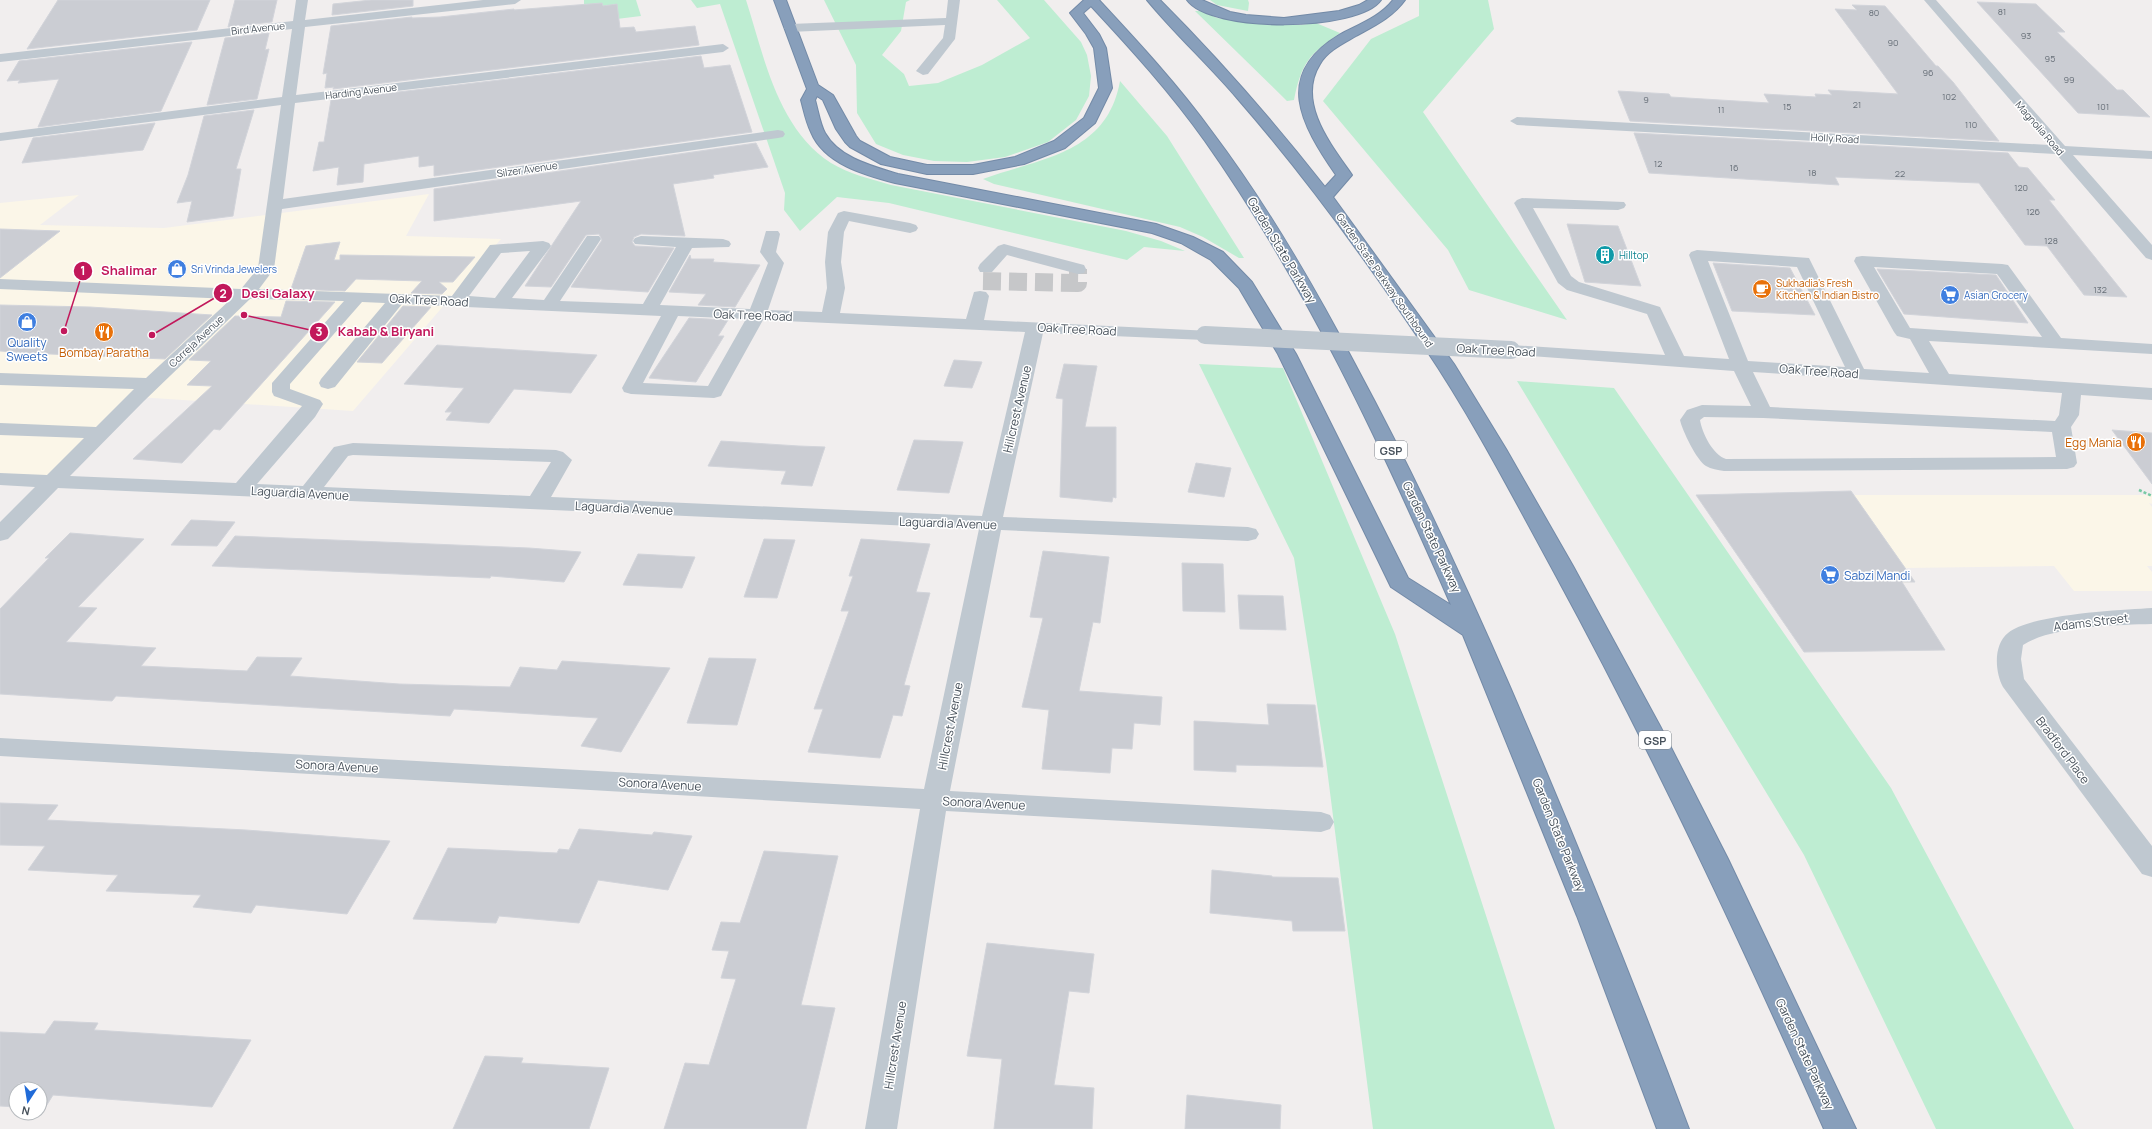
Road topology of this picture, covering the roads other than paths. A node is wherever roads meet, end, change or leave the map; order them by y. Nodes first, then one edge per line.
1 (302, 0) edge
2 (515, 0) edge
3 (780, 0) edge
4 (954, 0) edge
5 (1092, 0) edge
6 (1153, 0) edge
7 (1193, 0) edge
8 (1375, 0) edge
9 (1399, 0) edge
10 (1930, 0) edge
11 (952, 21) junction
12 (298, 24) junction
13 (790, 28) junction
14 (723, 48) dead end
15 (0, 58) edge
16 (923, 71) dead end
17 (814, 89) junction
18 (288, 100) junction
19 (1517, 121) dead end
20 (778, 134) dead end
21 (0, 137) edge
22 (2059, 150) junction
23 (2152, 155) edge
24 (1325, 196) junction
25 (276, 205) junction
26 (1618, 205) dead end
27 (910, 228) dead end
28 (772, 234) dead end
29 (593, 238) dead end
30 (641, 241) dead end
31 (687, 242) junction
32 (723, 244) dead end
33 (2152, 255) edge
34 (986, 268) dead end
35 (1078, 269) dead end
36 (0, 284) edge
37 (246, 294) junction
38 (980, 296) dead end
39 (357, 297) junction
40 (397, 299) junction
41 (456, 302) junction
42 (499, 304) junction
43 (548, 306) junction
44 (649, 310) junction
45 (672, 311) junction
46 (757, 315) junction
47 (830, 318) junction
48 (974, 324) junction
49 (1036, 327) junction
50 (1916, 335) junction
51 (2056, 344) junction
52 (2152, 349) edge
53 (1677, 362) junction
54 (1445, 364) joint
55 (1741, 366) junction
56 (1857, 374) junction
57 (0, 379) edge
58 (1942, 379) junction
59 (328, 383) dead end
60 (151, 384) junction
61 (2072, 389) junction
62 (2152, 394) edge
63 (1763, 412) junction
64 (2061, 426) junction
65 (0, 429) edge
66 (100, 433) junction
67 (0, 479) edge
68 (54, 481) junction
69 (241, 490) junction
70 (308, 494) junction
71 (536, 504) junction
72 (991, 524) junction
73 (0, 534) edge
74 (1248, 534) dead end
75 (2152, 616) edge
76 (2030, 630) joint
77 (1474, 631) junction
78 (0, 747) edge
79 (935, 800) junction
80 (1321, 822) dead end
81 (2152, 866) edge
82 (881, 1129) edge
83 (1673, 1129) edge
84 (1840, 1129) edge

1 - 12 street, Correja Avenue
2 - 12 street, Bird Avenue
3 - 13 highway
4 - 11 street
5 - 17 highway
5 - 77 highway, Garden State Parkway / GSP
6 - 24 highway
7 - 8 highway
9 - 24 highway
10 - 22 street, Magnolia Road
11 - 13 street
11 - 16 street
12 - 15 street, Bird Avenue
12 - 18 street, Correja Avenue
13 - 17 highway
14 - 18 street, Harding Avenue
17 - 77 highway
18 - 21 street, Harding Avenue
18 - 25 street, Correja Avenue
19 - 22 street, Holly Road
20 - 25 street, Silzer Avenue
22 - 23 street, Holly Road
22 - 33 street, Magnolia Road
24 - 54 highway, Garden State Parkway Southbound
25 - 37 street, Correja Avenue
26 - 53 street
27 - 47 street
28 - 46 street
29 - 43 street
30 - 31 street
31 - 32 street
31 - 44 street
34 - 35 street
36 - 37 street, Oak Tree Road
37 - 39 street, Oak Tree Road
37 - 60 street, Correja Avenue
38 - 48 street
39 - 40 street, Oak Tree Road
39 - 69 street
40 - 41 street, Oak Tree Road
40 - 59 street
41 - 42 street, Oak Tree Road
41 - 42 street
42 - 43 street, Oak Tree Road
43 - 44 street, Oak Tree Road
44 - 45 street, Oak Tree Road
45 - 46 street, Oak Tree Road
45 - 46 street
46 - 47 street, Oak Tree Road
47 - 48 street, Oak Tree Road
48 - 49 street, Oak Tree Road
49 - 53 street, Oak Tree Road, bridge
49 - 72 street, Hillcrest Avenue
50 - 51 street
50 - 51 street
50 - 58 street
51 - 52 street
53 - 55 street, Oak Tree Road
54 - 84 highway, Garden State Parkway / GSP
55 - 56 street, Oak Tree Road
55 - 56 street
55 - 63 street
56 - 58 street, Oak Tree Road
57 - 60 street
58 - 61 street, Oak Tree Road
60 - 66 street, Correja Avenue
61 - 62 street, Oak Tree Road
61 - 64 street
63 - 64 street
63 - 64 street
65 - 66 street
66 - 68 street, Correja Avenue
67 - 68 street, Laguardia Avenue
68 - 69 street, Laguardia Avenue
68 - 73 street, Correja Avenue
69 - 70 street, Laguardia Avenue
70 - 71 street, Laguardia Avenue
70 - 71 street
71 - 72 street, Laguardia Avenue
72 - 74 street, Laguardia Avenue
72 - 79 street, Hillcrest Avenue
75 - 76 street, Adams Street
76 - 81 street, Bradford Place
77 - 83 highway, Garden State Parkway / GSP
78 - 79 street, Sonora Avenue
79 - 80 street, Sonora Avenue
79 - 82 street, Hillcrest Avenue

